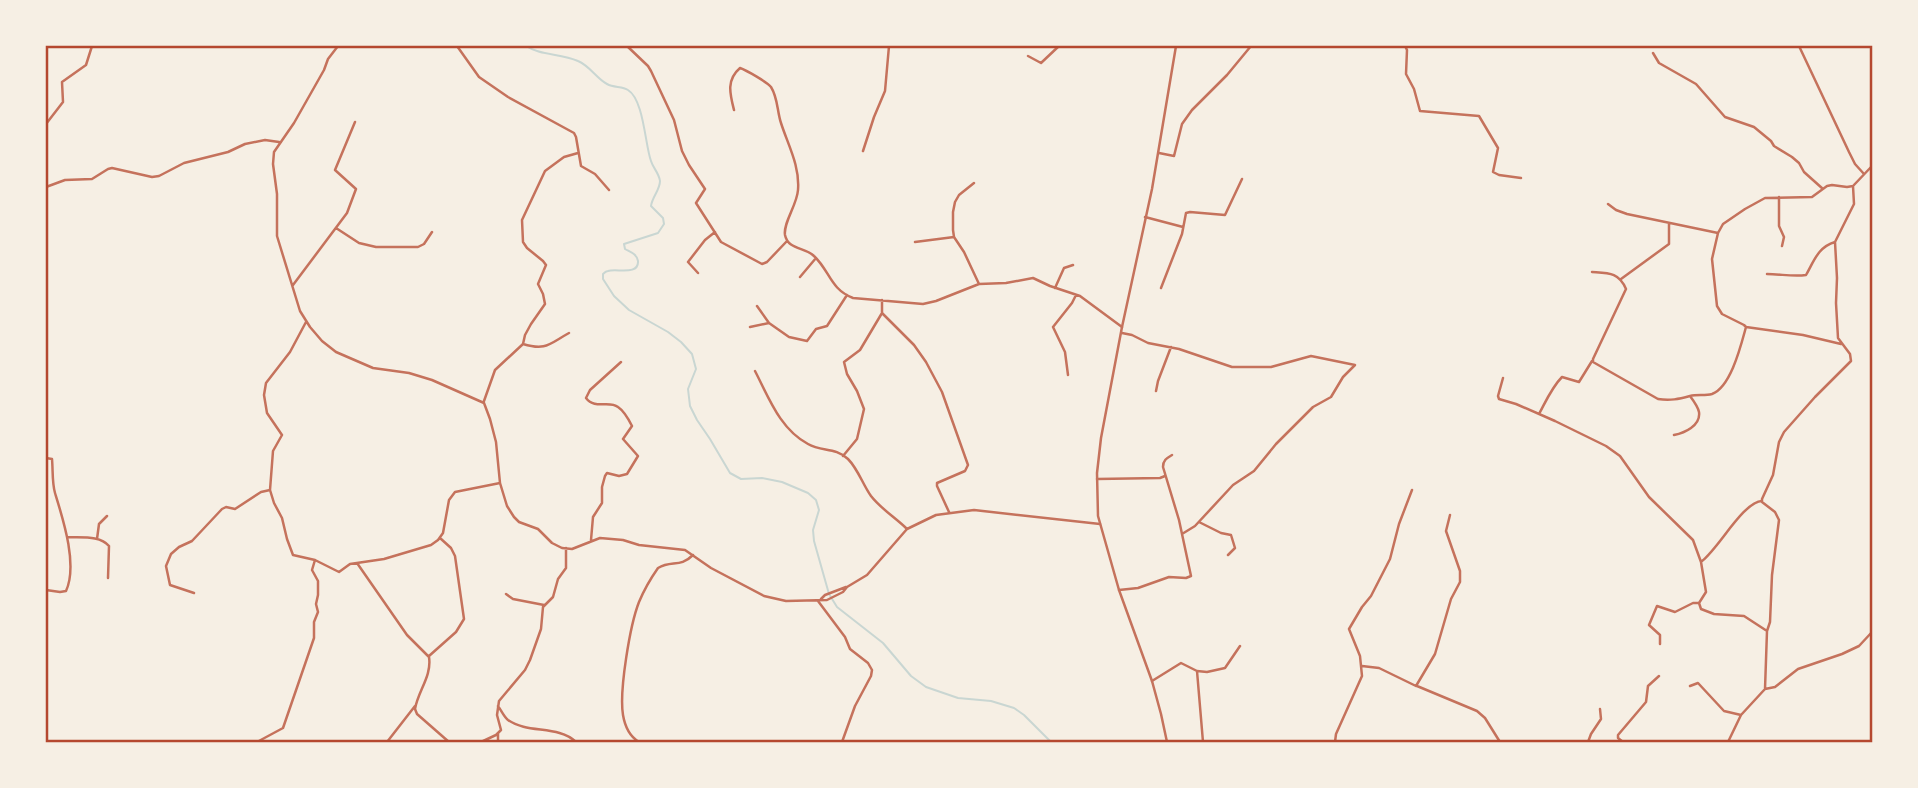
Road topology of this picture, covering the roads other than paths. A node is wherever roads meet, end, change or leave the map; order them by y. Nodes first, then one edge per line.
1 (92, 46) edge
2 (338, 46) edge
3 (457, 46) edge
4 (627, 46) edge
5 (889, 46) edge
6 (1059, 46) edge
7 (1176, 46) edge
8 (1251, 46) edge
9 (1405, 46) edge
10 (1799, 46) edge
11 (1653, 54) dead end
12 (1028, 56) dead end
13 (734, 110) dead end
14 (355, 122) dead end
15 (46, 124) edge
16 (279, 142) junction
17 (863, 151) dead end
18 (578, 153) junction
19 (1158, 153) junction
20 (1872, 166) edge
21 (1864, 174) junction
22 (1521, 178) dead end
23 (1242, 179) dead end
24 (974, 183) dead end
25 (1853, 186) junction
26 (46, 187) edge
27 (1823, 189) junction
28 (609, 190) dead end
29 (1779, 197) junction
30 (1608, 204) dead end
31 (1145, 217) junction
32 (1669, 224) junction
33 (1183, 227) junction
34 (336, 228) junction
35 (432, 232) dead end
36 (715, 232) junction
37 (1718, 233) junction
38 (954, 237) junction
39 (787, 241) junction
40 (915, 242) dead end
41 (1835, 242) junction
42 (1782, 246) dead end
43 (816, 258) junction
44 (1073, 265) dead end
45 (1591, 272) dead end
46 (698, 273) dead end
47 (1768, 274) dead end
48 (800, 277) dead end
49 (1620, 279) junction
50 (979, 284) junction
51 (293, 285) junction
52 (1055, 288) junction
53 (1161, 288) dead end
54 (846, 295) junction
55 (1076, 295) junction
56 (883, 300) junction
57 (757, 306) dead end
58 (882, 313) junction
59 (306, 322) junction
60 (769, 323) junction
61 (750, 327) dead end
62 (1122, 327) junction
63 (1746, 327) junction
64 (569, 333) dead end
65 (1122, 333) junction
66 (523, 344) junction
67 (1841, 344) junction
68 (1171, 347) junction
69 (1592, 361) junction
70 (621, 362) dead end
71 (755, 371) dead end
72 (1068, 376) dead end
73 (1503, 378) dead end
74 (1156, 391) dead end
75 (1690, 396) junction
76 (484, 402) junction
77 (1539, 414) junction
78 (1674, 435) dead end
79 (1172, 455) dead end
80 (843, 456) junction
81 (46, 458) edge
82 (1165, 476) junction
83 (1097, 479) junction
84 (500, 483) junction
85 (270, 490) junction
86 (1412, 490) dead end
87 (1762, 501) junction
88 (949, 512) junction
89 (1450, 515) dead end
90 (107, 516) dead end
91 (1199, 522) junction
92 (1100, 524) junction
93 (907, 529) junction
94 (1182, 534) junction
95 (67, 537) junction
96 (97, 538) junction
97 (440, 538) junction
98 (591, 540) junction
99 (566, 548) junction
100 (693, 555) junction
101 (1228, 555) dead end
102 (315, 560) junction
103 (357, 562) junction
104 (1702, 562) junction
105 (108, 578) dead end
106 (847, 587) junction
107 (46, 590) edge
108 (1119, 590) junction
109 (194, 593) dead end
110 (506, 594) dead end
111 (820, 600) junction
112 (1699, 603) junction
113 (544, 605) junction
114 (1767, 631) junction
115 (1872, 632) edge
116 (1660, 644) dead end
117 (1240, 646) dead end
118 (429, 656) junction
119 (1362, 667) junction
120 (1197, 671) junction
121 (1659, 676) dead end
122 (1152, 681) junction
123 (1416, 686) junction
124 (1690, 686) dead end
125 (1765, 689) junction
126 (415, 706) junction
127 (498, 706) junction
128 (1601, 709) dead end
129 (1741, 715) junction
130 (498, 734) junction
131 (257, 743) edge
132 (387, 743) edge
133 (449, 743) edge
134 (481, 743) edge
135 (498, 743) edge
136 (576, 743) edge
137 (639, 743) edge
138 (842, 743) edge
139 (1167, 743) edge
140 (1203, 743) edge
141 (1335, 743) edge
142 (1500, 743) edge
143 (1588, 743) edge
144 (1623, 743) edge
145 (1728, 743) edge

1 - 15 street
2 - 16 street
3 - 18 street
4 - 36 street
5 - 17 street
6 - 12 street
7 - 19 street
8 - 19 street
9 - 22 street
10 - 21 street
11 - 27 street
13 - 39 street
14 - 34 street
16 - 26 street
16 - 51 street
18 - 28 street
18 - 66 street
19 - 31 street
20 - 21 street
21 - 25 street
23 - 33 street
24 - 38 street
25 - 27 street
25 - 41 street
27 - 29 street
29 - 37 street
29 - 42 street
30 - 32 street
31 - 33 street
31 - 62 street
32 - 37 street
32 - 49 street
33 - 53 street
34 - 35 street
34 - 51 street
36 - 39 street
36 - 46 street
37 - 63 street
38 - 40 street
38 - 50 street
39 - 43 street
41 - 47 street
41 - 67 street
43 - 48 street
43 - 54 street
44 - 52 street
45 - 49 street
49 - 69 street
50 - 52 street
50 - 56 street
51 - 59 street
52 - 55 street
54 - 56 street
54 - 60 street
55 - 62 street
55 - 72 street
56 - 58 street
57 - 60 street
58 - 80 street
58 - 88 street
59 - 76 street
59 - 85 street
60 - 61 street
62 - 65 street
63 - 67 street
63 - 75 street
64 - 66 street
65 - 68 street
65 - 83 street
66 - 76 street
67 - 87 street
68 - 74 street
68 - 91 street
69 - 75 street
69 - 77 street
70 - 98 street
71 - 80 street
73 - 77 street
75 - 78 street
76 - 84 street
77 - 104 street
79 - 82 street
80 - 93 street
81 - 95 street
82 - 83 street
82 - 94 street
83 - 92 street
84 - 97 street
84 - 99 street
85 - 102 street
85 - 109 street
86 - 119 street
87 - 104 street
87 - 114 street
88 - 92 street
88 - 93 street
89 - 123 street
90 - 96 street
91 - 94 street
91 - 101 street
92 - 108 street
93 - 106 street
94 - 108 street
95 - 96 street
95 - 107 street
96 - 105 street
97 - 103 street
97 - 118 street
98 - 99 street
98 - 100 street
99 - 113 street
100 - 111 street
100 - 137 street
102 - 103 street
102 - 131 street
103 - 118 street
104 - 112 street
106 - 111 street
106 - 111 street
108 - 122 street
110 - 113 street
111 - 138 street
112 - 114 street
112 - 116 street
113 - 127 street
114 - 125 street
115 - 125 street
117 - 120 street
118 - 126 street
119 - 123 street
119 - 141 street
120 - 122 street
120 - 140 street
121 - 144 street
122 - 139 street
123 - 142 street
124 - 129 street
125 - 129 street
126 - 132 street
126 - 133 street
127 - 130 street
127 - 136 street
128 - 143 street
129 - 145 street
130 - 134 street
130 - 135 street

